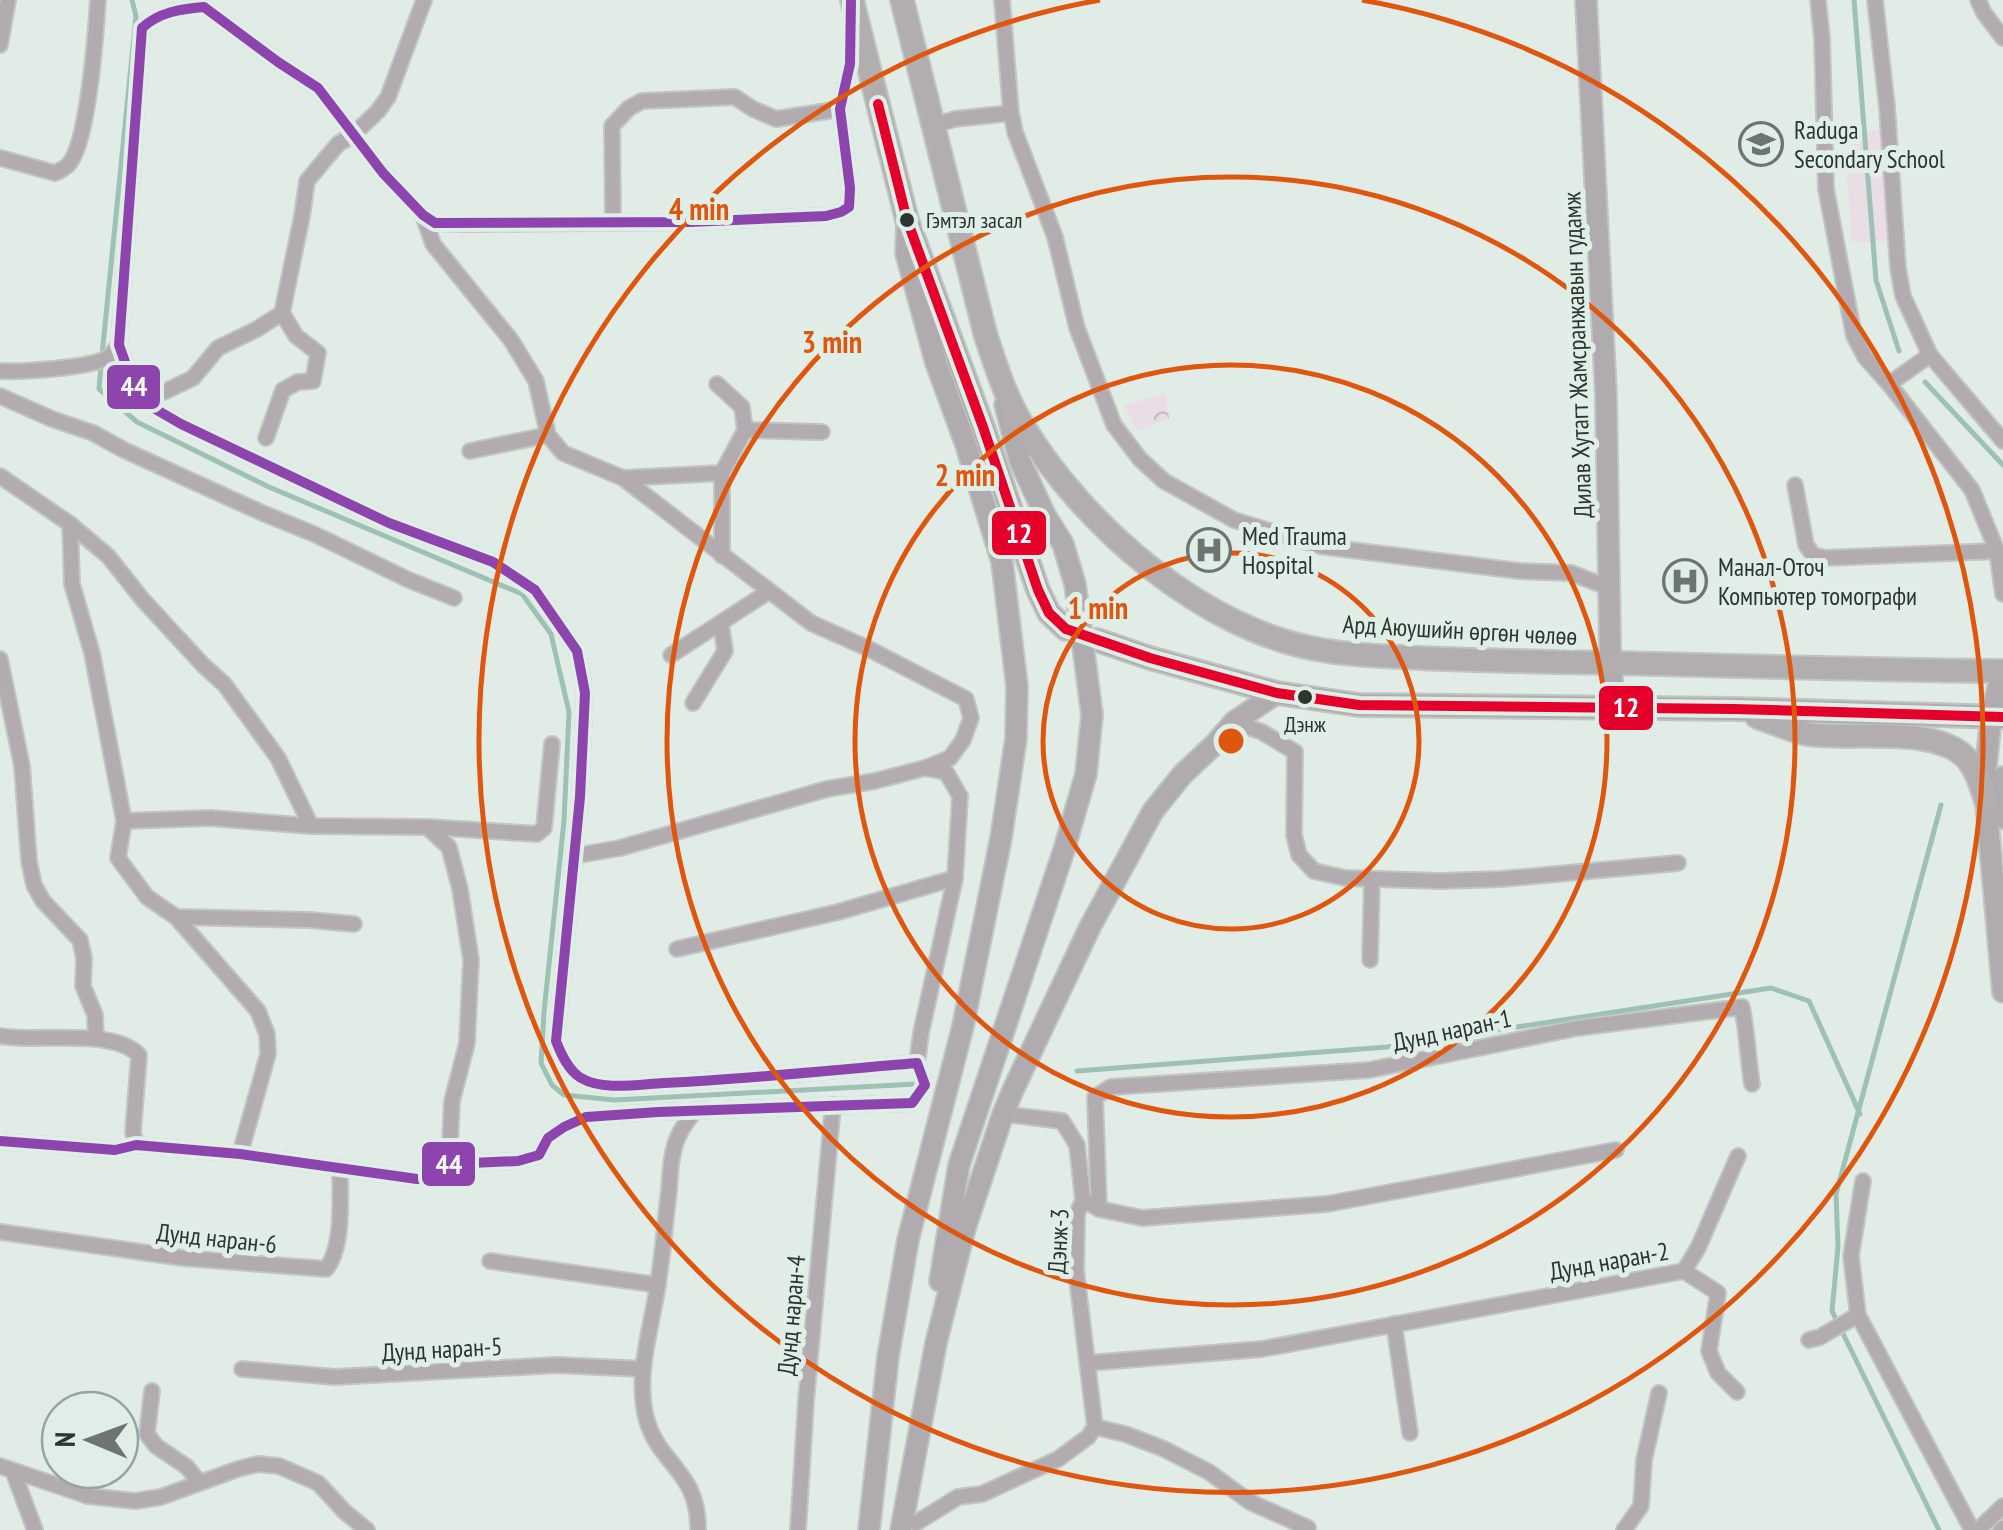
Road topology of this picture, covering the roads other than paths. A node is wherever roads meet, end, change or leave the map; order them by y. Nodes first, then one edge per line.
1 (8, 0) edge
2 (98, 0) edge
3 (424, 0) edge
4 (852, 0) edge
5 (902, 0) edge
6 (1002, 0) edge
7 (1586, 0) edge
8 (1818, 0) edge
9 (1875, 0) edge
10 (1978, 0) edge
11 (201, 3) edge
12 (2003, 38) edge
13 (0, 45) edge
14 (840, 110) junction
15 (1011, 113) junction
16 (932, 126) junction
17 (354, 134) junction
18 (0, 158) edge
19 (423, 214) junction
20 (907, 220) junction
21 (613, 222) junction
22 (282, 312) junction
23 (985, 333) junction
24 (114, 351) junction
25 (1930, 355) junction
26 (0, 371) edge
27 (717, 384) dead end
28 (1889, 384) junction
29 (0, 396) edge
30 (138, 400) junction
31 (745, 430) junction
32 (822, 432) dead end
33 (548, 434) junction
34 (266, 438) dead end
35 (2003, 441) edge
36 (470, 451) dead end
37 (722, 473) junction
38 (0, 476) edge
39 (623, 478) junction
40 (1795, 485) dead end
41 (70, 524) junction
42 (1996, 551) junction
43 (722, 556) junction
44 (1610, 588) junction
45 (768, 592) junction
46 (2003, 594) edge
47 (454, 598) dead end
48 (721, 624) junction
49 (1066, 630) dead end
50 (1097, 640) dead end
51 (671, 655) dead end
52 (0, 659) edge
53 (1612, 663) junction
54 (2002, 667) edge
55 (1277, 693) junction
56 (693, 703) dead end
57 (1614, 709) junction
58 (1734, 710) junction
59 (1997, 717) edge
60 (1234, 722) junction
61 (552, 744) dead end
62 (925, 768) junction
63 (2003, 777) edge
64 (1986, 801) junction
65 (2003, 818) edge
66 (124, 822) junction
67 (310, 826) junction
68 (427, 827) junction
69 (574, 856) junction
70 (1678, 862) dead end
71 (955, 878) junction
72 (1372, 879) junction
73 (176, 918) junction
74 (354, 924) dead end
75 (677, 949) dead end
76 (1370, 960) dead end
77 (2003, 992) edge
78 (0, 1036) edge
79 (96, 1039) junction
80 (917, 1063) junction
81 (1752, 1084) dead end
82 (832, 1104) junction
83 (694, 1112) junction
84 (1002, 1114) junction
85 (0, 1141) edge
86 (136, 1145) junction
87 (1616, 1150) dead end
88 (240, 1154) junction
89 (1738, 1156) dead end
90 (449, 1164) junction
91 (340, 1168) junction
92 (1863, 1181) dead end
93 (1083, 1200) junction
94 (1099, 1210) junction
95 (0, 1232) edge
96 (490, 1261) dead end
97 (1684, 1270) junction
98 (658, 1285) junction
99 (1858, 1315) junction
100 (1394, 1324) junction
101 (1815, 1338) dead end
102 (1088, 1362) junction
103 (242, 1369) dead end
104 (643, 1369) junction
105 (152, 1391) dead end
106 (1737, 1392) dead end
107 (1658, 1393) dead end
108 (1095, 1428) junction
109 (1410, 1433) dead end
110 (6, 1468) edge
111 (199, 1482) junction
112 (2003, 1506) edge
113 (908, 1527) edge
114 (1308, 1528) edge
115 (34, 1530) edge
116 (367, 1530) edge
117 (698, 1530) edge
118 (798, 1530) edge
119 (869, 1530) edge
120 (1624, 1530) edge
121 (1975, 1530) edge

1 - 13 street
2 - 18 street
3 - 17 street
4 - 14 street
4 - 20 main road
5 - 16 main road, Ард Аюушийн өргөн чөлөө
6 - 15 street
7 - 44 main road, Дилав Хутагт Жамсранжавын гудамж
8 - 28 street
9 - 25 street
10 - 12 street
11 - 17 street
11 - 24 street
14 - 21 street
14 - 21 street
15 - 16 street
15 - 44 street
16 - 23 main road, Ард Аюушийн өргөн чөлөө
17 - 19 street
17 - 22 street
19 - 21 street
19 - 33 street
20 - 49 main road
20 - 119 main road
22 - 30 street
22 - 34 street
23 - 53 main road, Ард Аюушийн өргөн чөлөө
23 - 113 main road, bridge
24 - 26 street
24 - 30 street
25 - 28 street
25 - 35 street
27 - 31 street
28 - 42 street
29 - 47 street
30 - 69 street
31 - 32 street
31 - 37 street
33 - 36 street
33 - 39 street
37 - 39 street
37 - 43 street
38 - 41 street
39 - 43 street
40 - 42 street
41 - 66 street
41 - 67 street
42 - 46 street
43 - 45 street
44 - 53 main road, Дилав Хутагт Жамсранжавын гудамж
45 - 48 street
45 - 62 street
48 - 51 street
48 - 56 street
50 - 55 main road
52 - 79 street
53 - 54 main road, Ард Аюушийн өргөн чөлөө
53 - 57 main road, Дилав Хутагт Жамсранжавын гудамж
54 - 59 main road
55 - 57 main road
55 - 60 main road
57 - 58 main road
58 - 59 main road
58 - 64 main road
59 - 64 main road
60 - 72 street
60 - 84 main road
61 - 68 street
62 - 69 street
62 - 71 street
63 - 65 main road
64 - 77 main road
66 - 67 street
66 - 73 street
67 - 68 street
68 - 90 street
69 - 80 street
70 - 72 street
71 - 75 street
71 - 80 street
72 - 76 street
73 - 74 street
73 - 88 street
78 - 79 street
79 - 86 street
80 - 82 street
81 - 94 street, Дунд наран-1
82 - 83 street
82 - 118 street, Дунд наран-4
83 - 90 street
83 - 98 street
84 - 93 street, Дэнж-3
84 - 113 main road
85 - 86 street
86 - 88 street
87 - 94 street
88 - 91 street
89 - 97 street
90 - 91 street
91 - 95 street, Дунд наран-6
92 - 99 street
93 - 94 street
93 - 102 street, Дэнж-3
96 - 98 street
97 - 100 street, Дунд наран-2
97 - 106 street, Дунд наран-2
98 - 104 street
99 - 101 street
99 - 121 street
100 - 102 street, Дунд наран-2
100 - 109 street
102 - 108 street, Дэнж-3
103 - 104 street, Дунд наран-5
104 - 117 street
105 - 111 street
107 - 120 street
108 - 113 street
108 - 114 street
110 - 111 street
110 - 115 street
111 - 116 street
112 - 121 street

